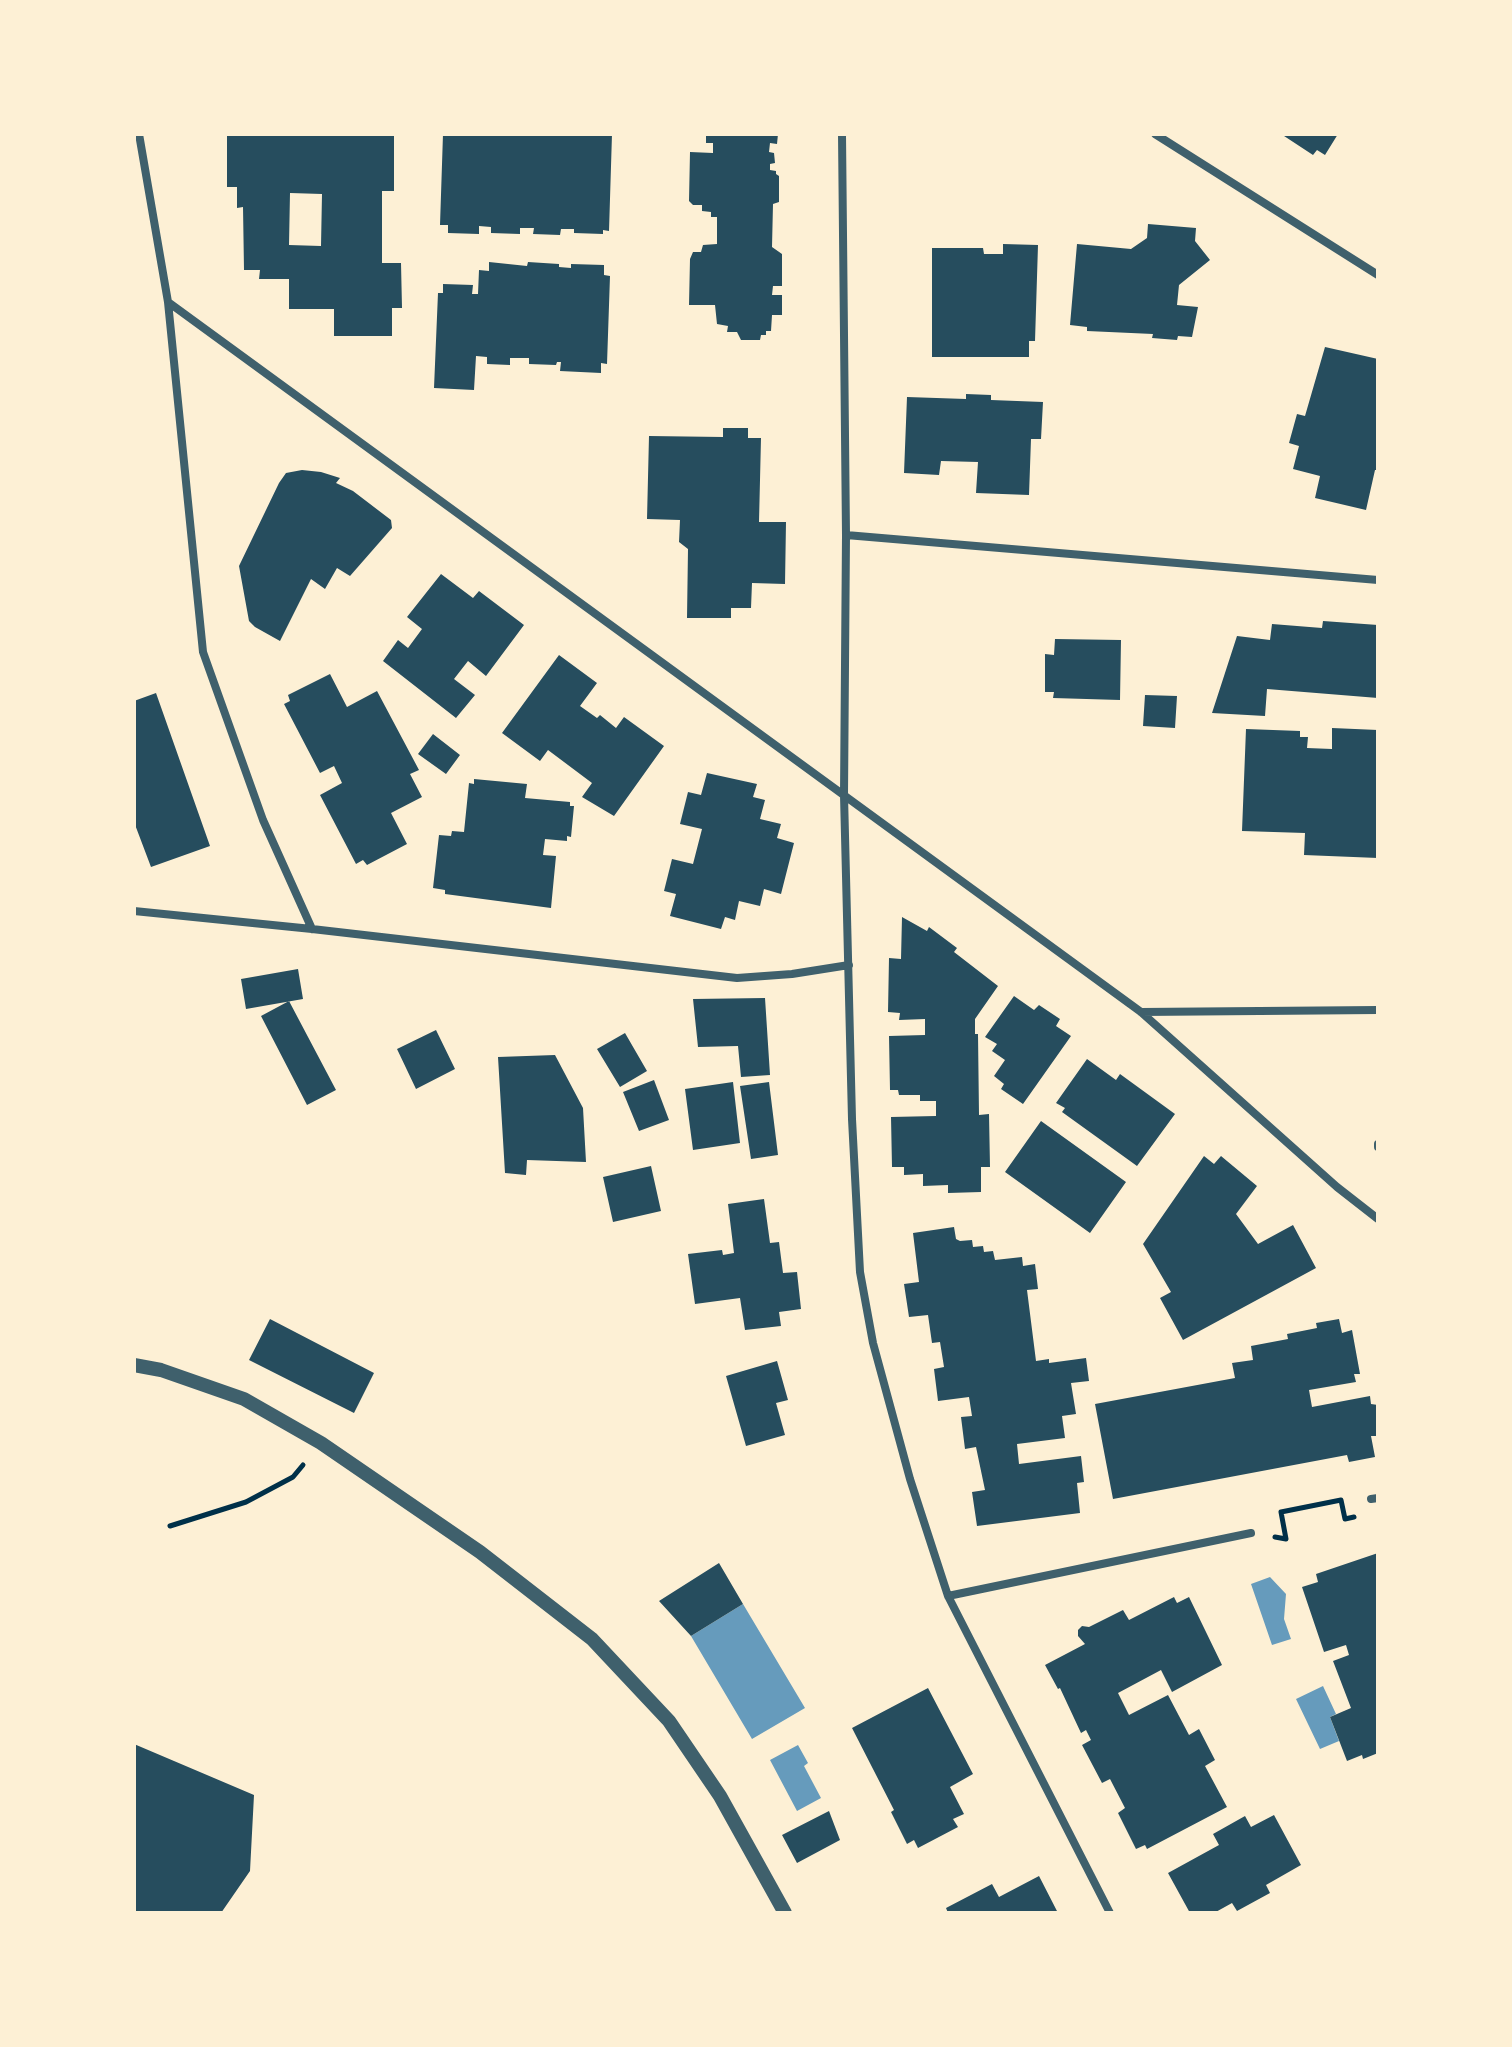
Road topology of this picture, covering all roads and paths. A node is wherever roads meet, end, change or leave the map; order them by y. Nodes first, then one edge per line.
1 (139, 134) edge
2 (842, 134) edge
3 (1155, 134) edge
4 (1378, 275) edge
5 (168, 302) junction
6 (846, 535) junction
7 (1378, 580) edge
8 (844, 795) junction
9 (134, 911) edge
10 (312, 929) junction
11 (849, 965) junction
12 (1378, 1010) edge
13 (1141, 1012) junction
14 (1378, 1219) edge
15 (134, 1365) edge
16 (321, 1443) junction
17 (1362, 1515) dead end
18 (170, 1526) dead end
19 (1251, 1533) dead end
20 (1286, 1539) dead end
21 (948, 1596) junction
22 (785, 1913) edge
23 (1110, 1913) edge

1 - 5 street
2 - 6 street
3 - 4 street
5 - 8 street
5 - 10 street
6 - 7 street
6 - 8 street
8 - 11 street
8 - 13 street
9 - 10 street
10 - 11 street
11 - 21 street
12 - 13 street
13 - 14 street
15 - 16 street
16 - 18 path
16 - 22 street
17 - 20 path
19 - 21 street
21 - 23 street

